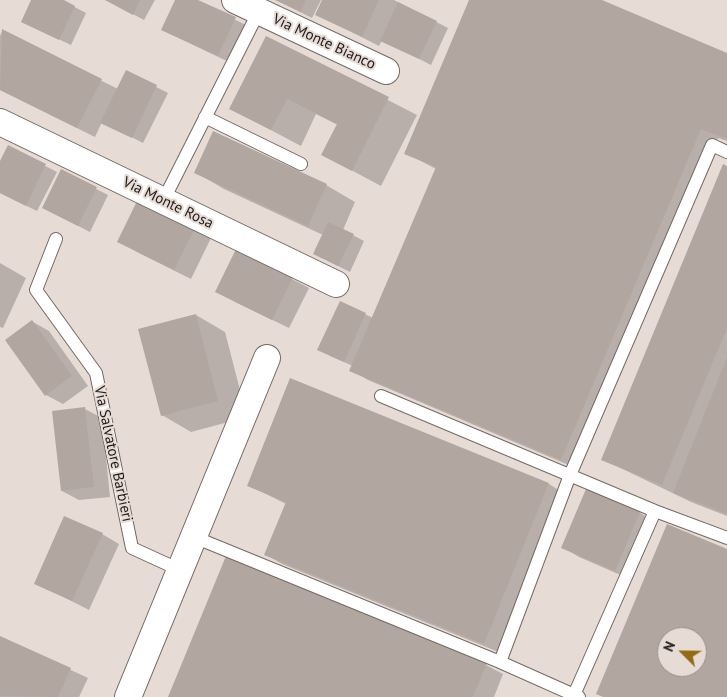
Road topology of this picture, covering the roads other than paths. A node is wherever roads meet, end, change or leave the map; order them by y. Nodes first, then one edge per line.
1 (235, 0) edge
2 (259, 11) junction
3 (386, 71) dead end
4 (205, 117) junction
5 (0, 122) edge
6 (727, 152) edge
7 (301, 164) dead end
8 (163, 200) junction
9 (56, 239) dead end
10 (336, 284) dead end
11 (268, 358) dead end
12 (381, 396) dead end
13 (570, 475) junction
14 (655, 511) junction
15 (194, 537) junction
16 (727, 538) edge
17 (180, 570) junction
18 (500, 662) junction
19 (577, 696) edge
20 (128, 697) edge

1 - 2 street, Via Monte Bianco
2 - 3 street, Via Monte Bianco
2 - 4 lane
4 - 7 lane
4 - 8 lane
5 - 8 street, Via Monte Rosa
6 - 13 lane
8 - 10 street, Via Monte Rosa
9 - 17 lane, Via Salvatore Barbieri
11 - 15 street
12 - 13 lane
13 - 14 lane
13 - 18 lane
14 - 16 lane
14 - 19 lane
15 - 17 street
15 - 18 lane
17 - 20 street
18 - 19 lane

